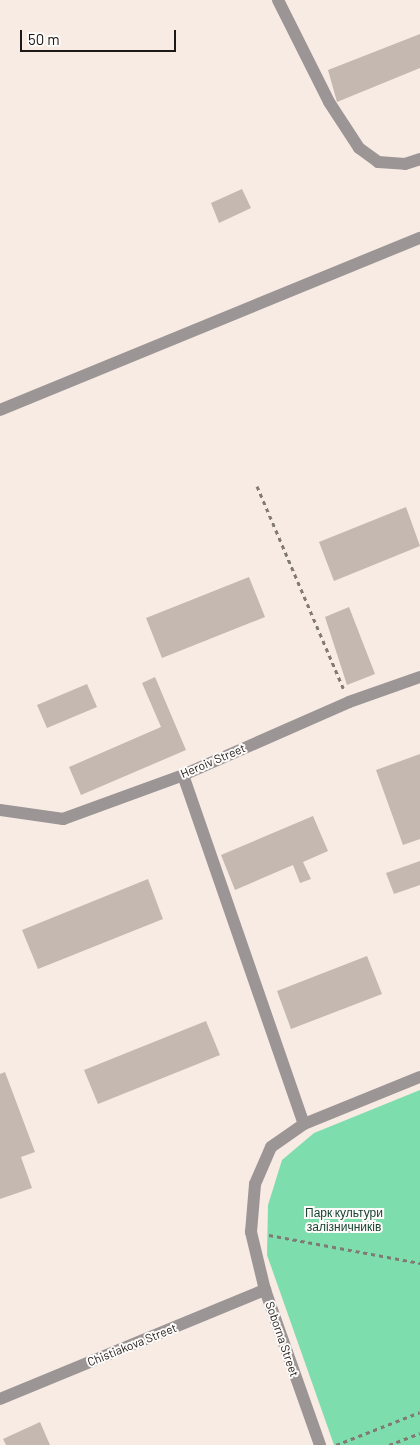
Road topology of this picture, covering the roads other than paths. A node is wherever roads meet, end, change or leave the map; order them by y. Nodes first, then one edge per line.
1 (278, 0) edge
2 (420, 158) edge
3 (420, 238) edge
4 (0, 410) edge
5 (420, 677) edge
6 (182, 775) junction
7 (0, 810) edge
8 (420, 1077) edge
9 (304, 1124) junction
10 (265, 1290) junction
11 (0, 1399) edge
12 (320, 1445) edge

1 - 2 street
3 - 4 street
5 - 6 street, Heroiv Street
6 - 7 street, Heroiv Street
6 - 9 street
8 - 9 street
9 - 10 street, Soborna Street
10 - 11 street, Chistiakova Street
10 - 12 street, Soborna Street

